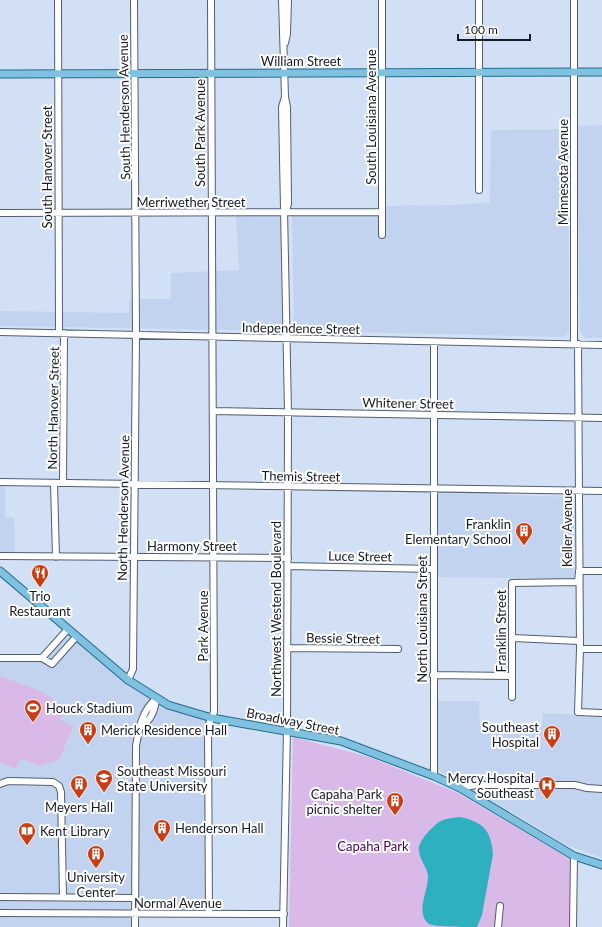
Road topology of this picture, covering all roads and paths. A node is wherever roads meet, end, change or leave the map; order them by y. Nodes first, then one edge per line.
1 (58, 0) edge
2 (134, 0) edge
3 (211, 0) edge
4 (282, 0) edge
5 (288, 0) edge
6 (382, 0) edge
7 (478, 0) edge
8 (574, 0) edge
9 (284, 45) junction
10 (478, 72) junction
11 (573, 72) junction
12 (602, 72) edge
13 (134, 73) junction
14 (212, 73) junction
15 (381, 73) junction
16 (0, 74) edge
17 (58, 74) junction
18 (284, 74) junction
19 (479, 190) dead end
20 (382, 212) junction
21 (0, 213) edge
22 (58, 213) junction
23 (136, 213) junction
24 (211, 213) junction
25 (285, 213) junction
26 (382, 235) dead end
27 (0, 332) edge
28 (62, 333) junction
29 (136, 334) junction
30 (214, 337) junction
31 (287, 338) junction
32 (434, 342) junction
33 (576, 344) junction
34 (602, 345) edge
35 (213, 411) junction
36 (288, 412) junction
37 (435, 415) junction
38 (579, 418) junction
39 (602, 418) edge
40 (0, 482) edge
41 (54, 483) junction
42 (63, 483) junction
43 (134, 484) junction
44 (212, 486) junction
45 (287, 487) junction
46 (434, 488) junction
47 (578, 490) junction
48 (602, 490) edge
49 (0, 556) edge
50 (56, 557) junction
51 (133, 557) junction
52 (213, 557) junction
53 (288, 558) junction
54 (288, 566) junction
55 (433, 569) junction
56 (0, 571) edge
57 (579, 571) junction
58 (602, 571) edge
59 (68, 629) junction
60 (76, 637) junction
61 (513, 638) junction
62 (579, 641) junction
63 (287, 648) junction
64 (398, 649) dead end
65 (580, 649) junction
66 (602, 649) edge
67 (0, 658) edge
68 (42, 658) junction
69 (433, 675) junction
70 (512, 676) junction
71 (128, 680) junction
72 (512, 697) dead end
73 (156, 699) junction
74 (602, 713) edge
75 (212, 718) junction
76 (287, 730) junction
77 (434, 776) junction
78 (0, 784) edge
79 (460, 788) junction
80 (602, 789) edge
81 (574, 856) junction
82 (602, 864) edge
83 (0, 897) edge
84 (63, 897) junction
85 (135, 898) junction
86 (500, 906) dead end
87 (0, 913) edge
88 (135, 914) junction
89 (209, 914) junction
90 (284, 914) junction
91 (135, 927) edge
92 (283, 927) edge
93 (498, 927) edge
94 (573, 927) edge

1 - 17 street, South Hanover Street
2 - 13 street, South Henderson Avenue
3 - 14 street, South Park Avenue
4 - 9 street
5 - 9 street
6 - 15 street, South Louisiana Avenue
7 - 10 street
8 - 11 street, Minnesota Avenue
9 - 18 street, Northwest Westend Boulevard
10 - 11 main road, William Street
10 - 15 main road, William Street
10 - 19 street
11 - 12 main road, William Street
11 - 33 street, Minnesota Avenue
13 - 14 main road, William Street
13 - 17 main road, William Street
13 - 23 street, South Henderson Avenue
14 - 18 main road, William Street
14 - 24 street, South Park Avenue
15 - 18 main road, William Street
15 - 20 street, South Louisiana Avenue
16 - 17 main road, William Street
17 - 22 street, South Hanover Street
18 - 25 street, Northwest Westend Boulevard
20 - 25 street, Merriwether Street
20 - 26 street, South Louisiana Avenue
21 - 22 street, Merriwether Street
22 - 23 street, Merriwether Street
22 - 28 street, South Hanover Street
23 - 24 street, Merriwether Street
23 - 29 street, South Henderson Avenue
24 - 25 street, Merriwether Street
24 - 30 street, South Park Avenue
25 - 31 street, Northwest Westend Boulevard
27 - 28 street, Independence Street
28 - 29 street, Independence Street
28 - 42 street, North Hanover Street
29 - 30 street, Independence Street
29 - 43 street, North Henderson Avenue
30 - 31 street, Independence Street
30 - 35 street, Park Avenue
31 - 32 street, Independence Street
31 - 36 street, Northwest Westend Boulevard
32 - 33 street, Independence Street
32 - 37 street, North Louisiana Street
33 - 34 street, Independence Street
33 - 38 street, Keller Avenue
35 - 36 street, Whitener Street
35 - 44 street, Park Avenue
36 - 37 street, Whitener Street
36 - 45 street, Northwest Westend Boulevard
37 - 38 street, Whitener Street
37 - 46 street, North Louisiana Street
38 - 39 street, Whitener Street
38 - 47 street, Keller Avenue
40 - 41 street, Themis Street
41 - 42 street, Themis Street
41 - 50 street, North Hanover Street
42 - 43 street, Themis Street
43 - 44 street, Themis Street
43 - 51 street, North Henderson Avenue
44 - 45 street, Themis Street
44 - 52 street, Park Avenue
45 - 46 street, Themis Street
45 - 53 street, Northwest Westend Boulevard
46 - 47 street, Themis Street
46 - 55 street, North Louisiana Street
47 - 48 street, Themis Street
47 - 57 street, Keller Avenue
49 - 50 street, Harmony Street
50 - 51 street, Harmony Street
51 - 52 street, Harmony Street
51 - 71 street, North Henderson Avenue
52 - 53 street, Harmony Street
52 - 75 street, Park Avenue
53 - 54 street, Northwest Westend Boulevard
54 - 55 street, Luce Street
54 - 63 street, Northwest Westend Boulevard
55 - 69 street, North Louisiana Street
56 - 59 main road, Broadway Street
57 - 58 street
57 - 61 street, Franklin Street
57 - 62 street, Keller Avenue
59 - 60 main road, Broadway Street
59 - 68 street
60 - 68 street
60 - 71 main road, Broadway Street
61 - 62 street
61 - 70 street, Franklin Street
62 - 65 street, Keller Avenue
63 - 64 street, Bessie Street
63 - 76 street, Northwest Westend Boulevard
65 - 66 street
65 - 74 street, Keller Avenue
67 - 68 street
69 - 70 street
69 - 77 street, North Louisiana Street
70 - 72 street, Franklin Street
71 - 73 main road, Broadway Street
73 - 75 main road, Broadway Street
73 - 85 street
75 - 76 main road, Broadway Street
75 - 89 street, Park Avenue
76 - 77 main road, Broadway Street
76 - 90 street, Northwest Westend Boulevard
77 - 79 main road, Broadway Street
78 - 84 street
79 - 80 street
79 - 81 main road, Broadway Street
81 - 82 main road, Broadway Street
81 - 94 street
83 - 84 street, Normal Avenue
84 - 85 street, Normal Avenue
85 - 88 street
86 - 93 street
87 - 88 street, Normal Avenue
88 - 89 street, Normal Avenue
88 - 91 street
89 - 90 street, Normal Avenue
90 - 92 street, Northwest Westend Boulevard

